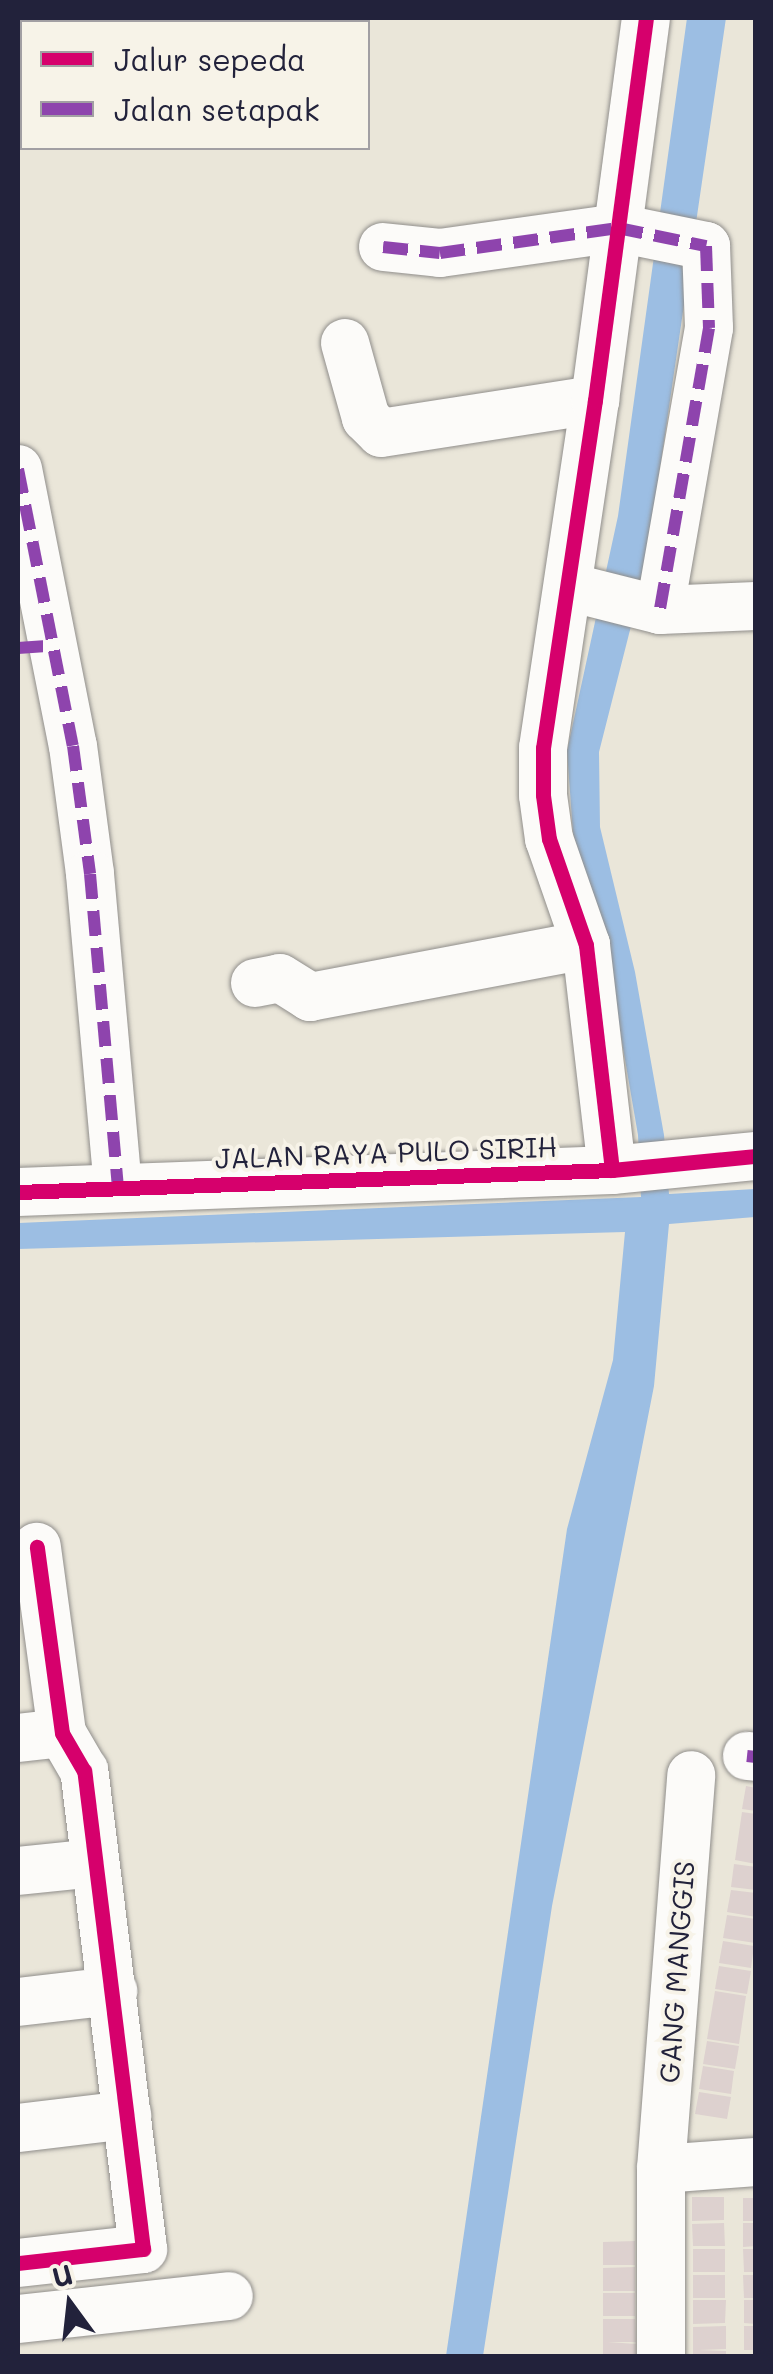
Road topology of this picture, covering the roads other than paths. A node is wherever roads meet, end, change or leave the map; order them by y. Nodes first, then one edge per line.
1 (646, 18) edge
2 (628, 229) junction
3 (383, 247) dead end
4 (346, 343) dead end
5 (596, 400) junction
6 (18, 469) edge
7 (578, 590) junction
8 (756, 606) edge
9 (653, 608) junction
10 (34, 647) edge
11 (586, 946) junction
12 (255, 983) dead end
13 (756, 1156) edge
14 (641, 1167) junction
15 (118, 1186) junction
16 (18, 1192) edge
17 (37, 1548) dead end
18 (40, 1736) edge
19 (691, 1776) dead end
20 (95, 1863) junction
21 (18, 1871) edge
22 (113, 1991) junction
23 (18, 2002) edge
24 (127, 2116) junction
25 (18, 2128) edge
26 (756, 2162) edge
27 (662, 2170) junction
28 (18, 2263) edge
29 (229, 2296) dead end
30 (18, 2320) edge
31 (662, 2356) edge

1 - 2 street
2 - 3 street
2 - 5 street
2 - 9 street
4 - 5 street
5 - 7 street
6 - 10 street
7 - 9 street
7 - 11 street
8 - 9 street
10 - 15 street
11 - 12 street
11 - 14 street
13 - 14 street, JALAN RAYA PULO SIRIH
14 - 15 street, JALAN RAYA PULO SIRIH
15 - 16 street, JALAN RAYA PULO SIRIH
17 - 18 street
18 - 20 street
19 - 27 street, GANG MANGGIS
20 - 21 street
20 - 22 street
22 - 23 street
22 - 24 street
24 - 25 street
24 - 28 street
26 - 27 street
27 - 31 street, GANG MANGGIS
29 - 30 street

